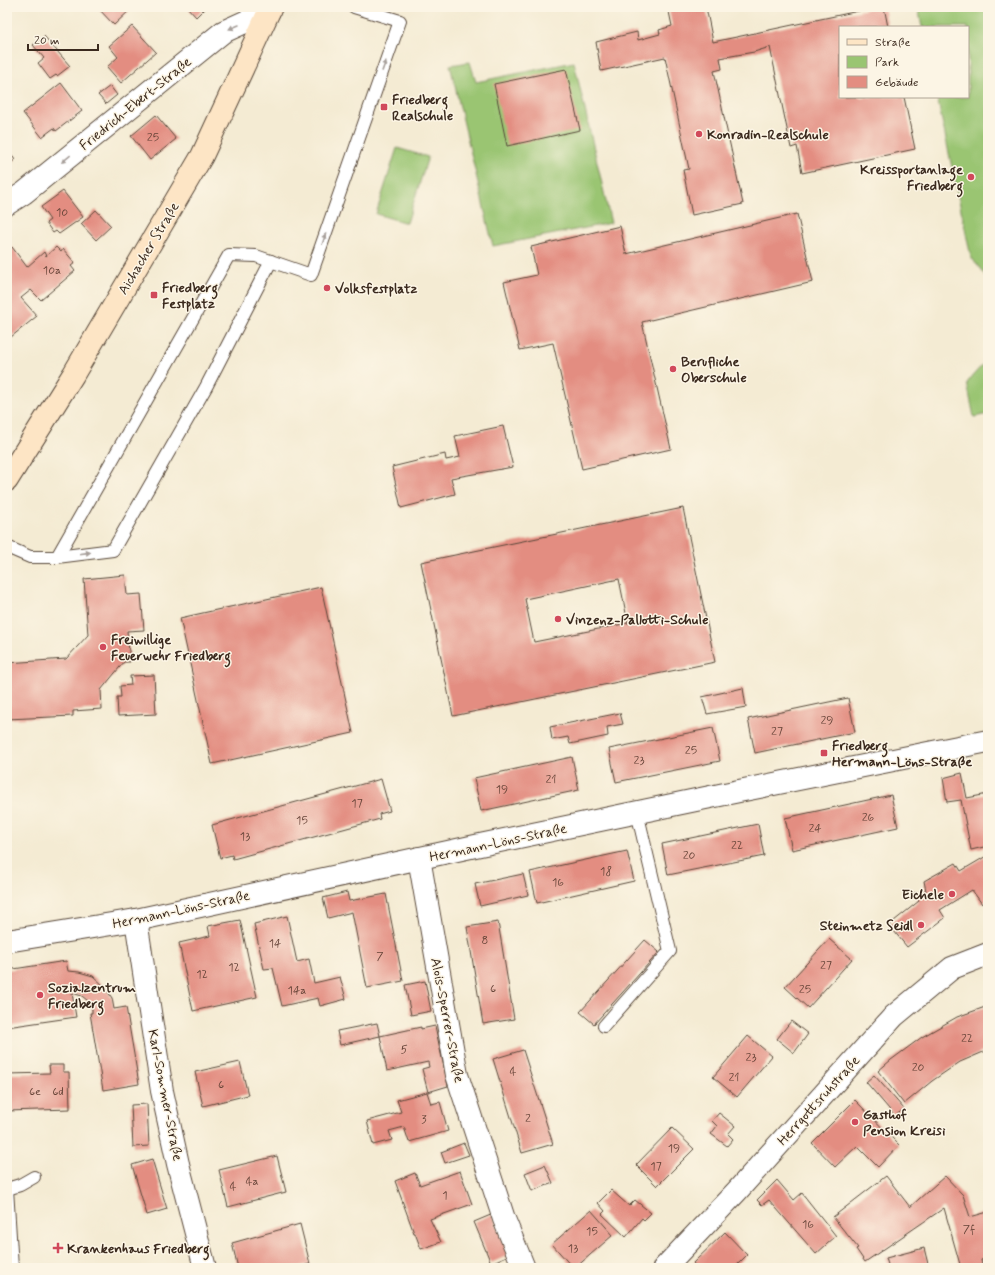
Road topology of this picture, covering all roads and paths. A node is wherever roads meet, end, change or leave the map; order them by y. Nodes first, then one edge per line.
1 (354, 7) edge
2 (270, 9) edge
3 (7, 204) edge
4 (270, 261) junction
5 (7, 480) edge
6 (7, 547) edge
7 (57, 556) junction
8 (988, 741) edge
9 (637, 812) junction
10 (419, 858) junction
11 (136, 920) junction
12 (7, 941) edge
13 (988, 954) edge
14 (604, 1026) dead end
15 (34, 1177) dead end
16 (7, 1189) edge
17 (12, 1268) edge
18 (205, 1268) edge
19 (524, 1268) edge
20 (664, 1268) edge

4 -> 1 lane
2 -> 3 street, Friedrich-Ebert-Straße
2 - 5 main road, Aichacher Straße
7 -> 4 lane
4 - 7 lane
6 - 7 lane
8 - 9 street, Hermann-Löns-Straße
9 - 10 street, Hermann-Löns-Straße
9 - 14 lane
10 - 11 street, Hermann-Löns-Straße
10 - 19 street, Alois-Sperrer-Straße
11 - 12 street, Hermann-Löns-Straße
11 - 18 street, Karl-Sommer-Straße
13 - 20 street, Herrgottsruhstraße
15 - 16 lane
16 - 17 lane

